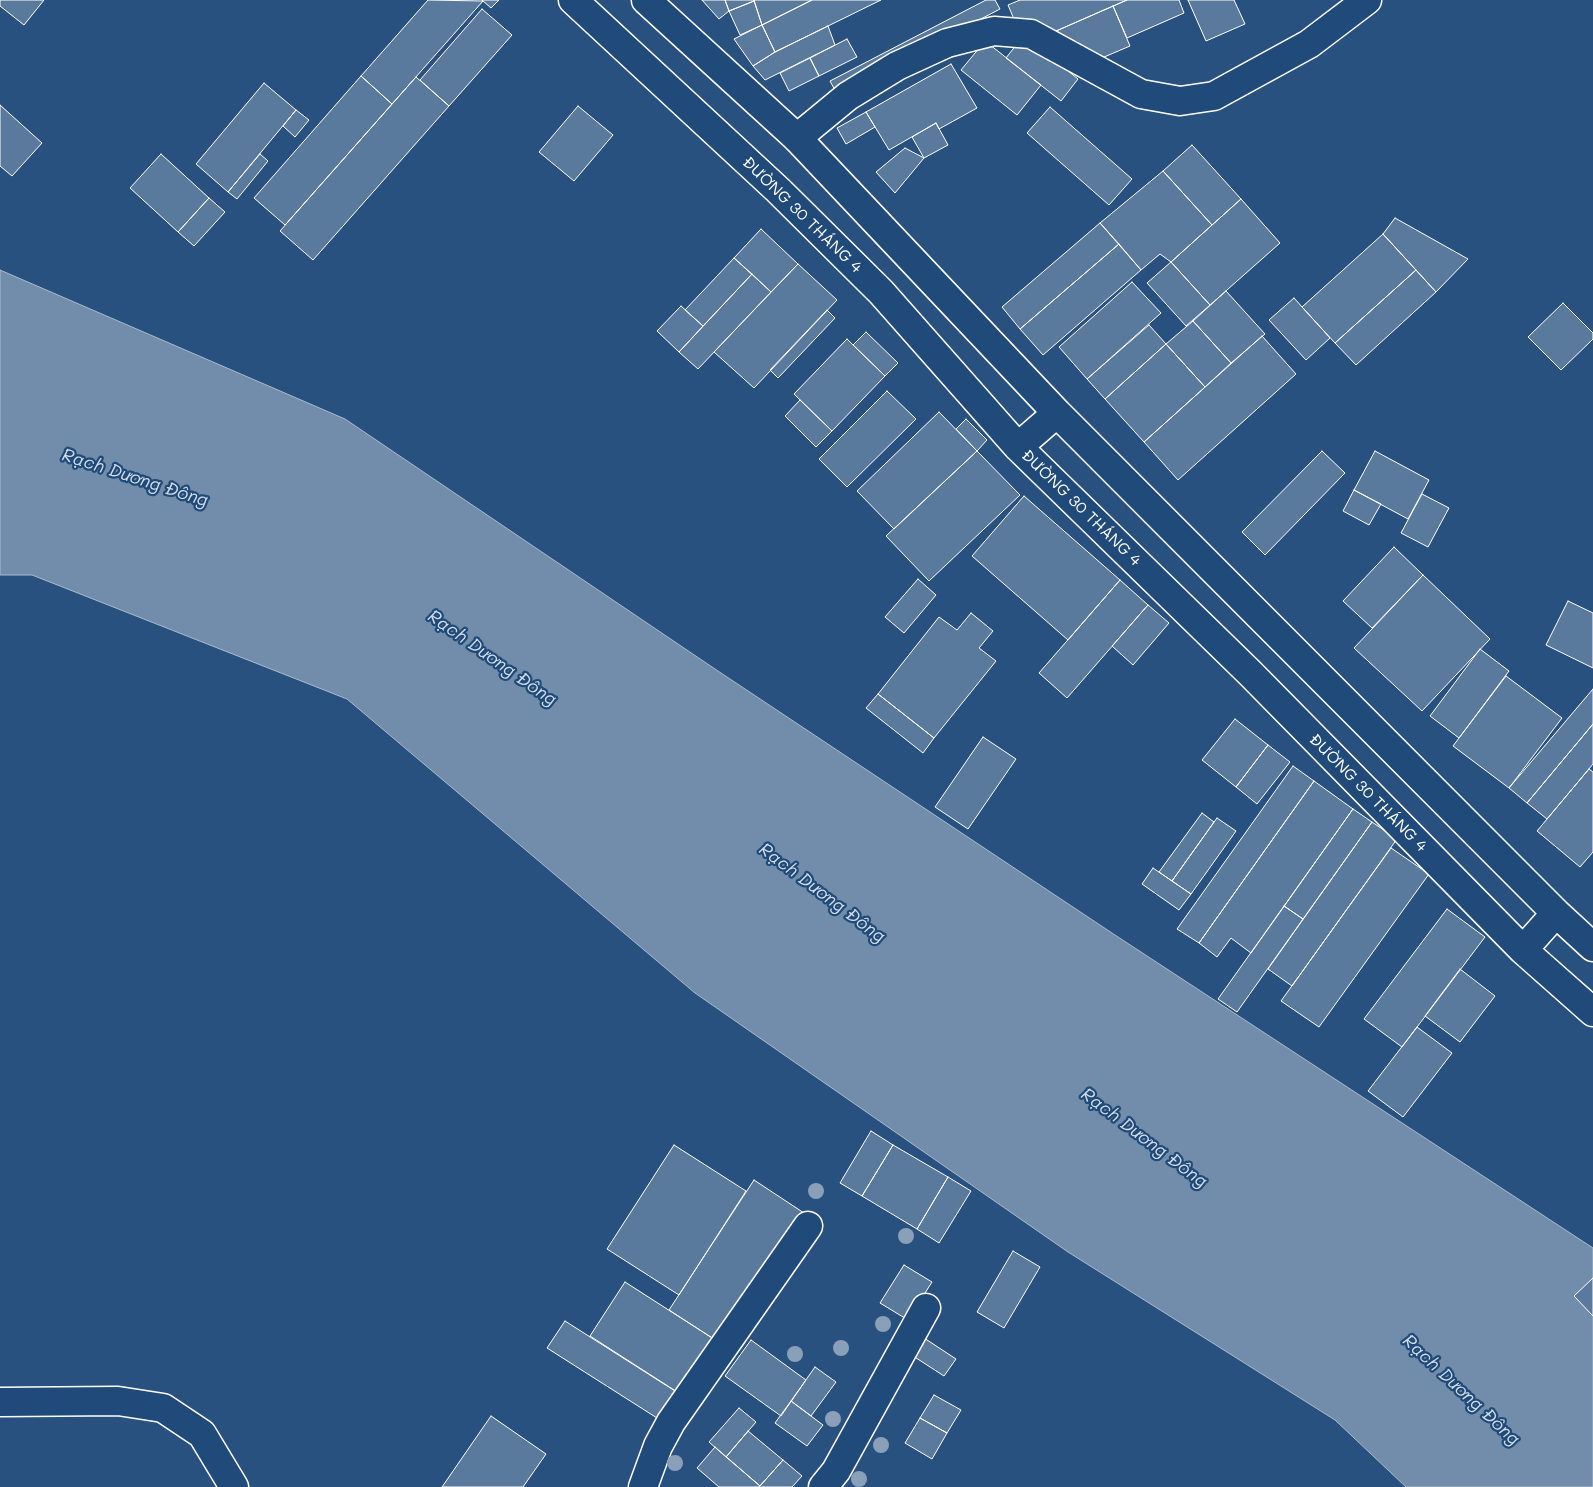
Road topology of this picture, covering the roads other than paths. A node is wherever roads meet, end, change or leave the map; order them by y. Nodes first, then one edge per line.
1 (573, 0) edge
2 (646, 0) edge
3 (1367, 0) edge
4 (797, 138) junction
5 (1056, 413) junction
6 (1018, 447) junction
7 (1556, 913) junction
8 (1593, 948) edge
9 (1523, 950) junction
10 (1593, 1012) edge
11 (808, 1226) dead end
12 (926, 1308) dead end
13 (0, 1402) edge
14 (234, 1487) edge
15 (643, 1487) edge
16 (824, 1487) edge

1 - 6 main road, ĐƯỜNG 30 THÁNG 4
2 - 4 main road
3 - 4 main road
4 - 5 main road
5 - 6 main road
5 - 7 main road
6 - 9 main road, ĐƯỜNG 30 THÁNG 4
7 - 8 main road
7 - 9 main road
9 - 10 main road, ĐƯỜNG 30 THÁNG 4
11 - 15 main road
12 - 16 main road
13 - 14 main road

